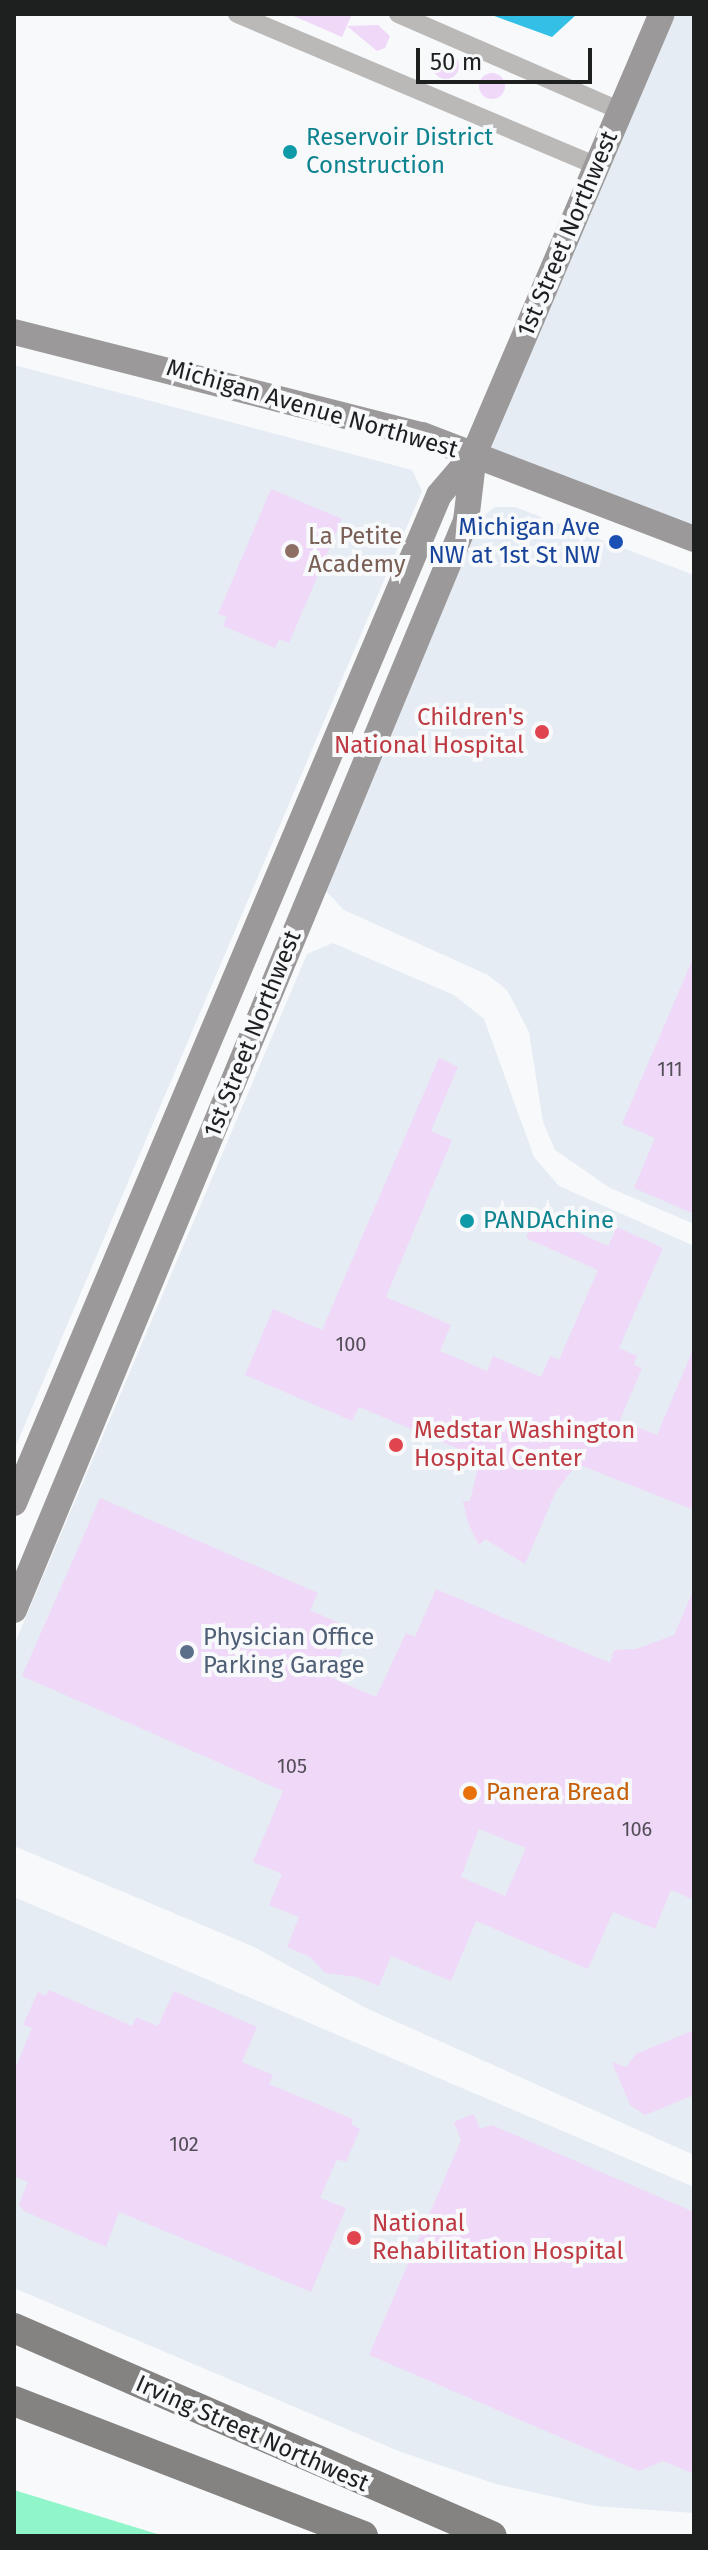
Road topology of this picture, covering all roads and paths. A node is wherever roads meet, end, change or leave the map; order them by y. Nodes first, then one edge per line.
1 (237, 14) edge
2 (398, 14) edge
3 (662, 14) edge
4 (621, 111) junction
5 (597, 166) junction
6 (14, 332) edge
7 (474, 454) junction
8 (694, 539) edge
9 (14, 1503) edge
10 (14, 1610) edge
11 (14, 2328) edge
12 (14, 2401) edge
13 (363, 2536) edge
14 (492, 2536) edge

1 - 5 street
2 - 4 street
3 - 4 street, 1st Street Northwest
4 - 5 street, 1st Street Northwest
5 - 7 street, 1st Street Northwest
6 - 7 street, Michigan Avenue Northwest
7 - 8 street, Michigan Avenue Northwest
7 - 9 street, 1st Street Northwest
7 - 10 street, 1st Street Northwest
11 - 14 main road, Irving Street Northwest
12 - 13 main road, Irving Street Northwest

